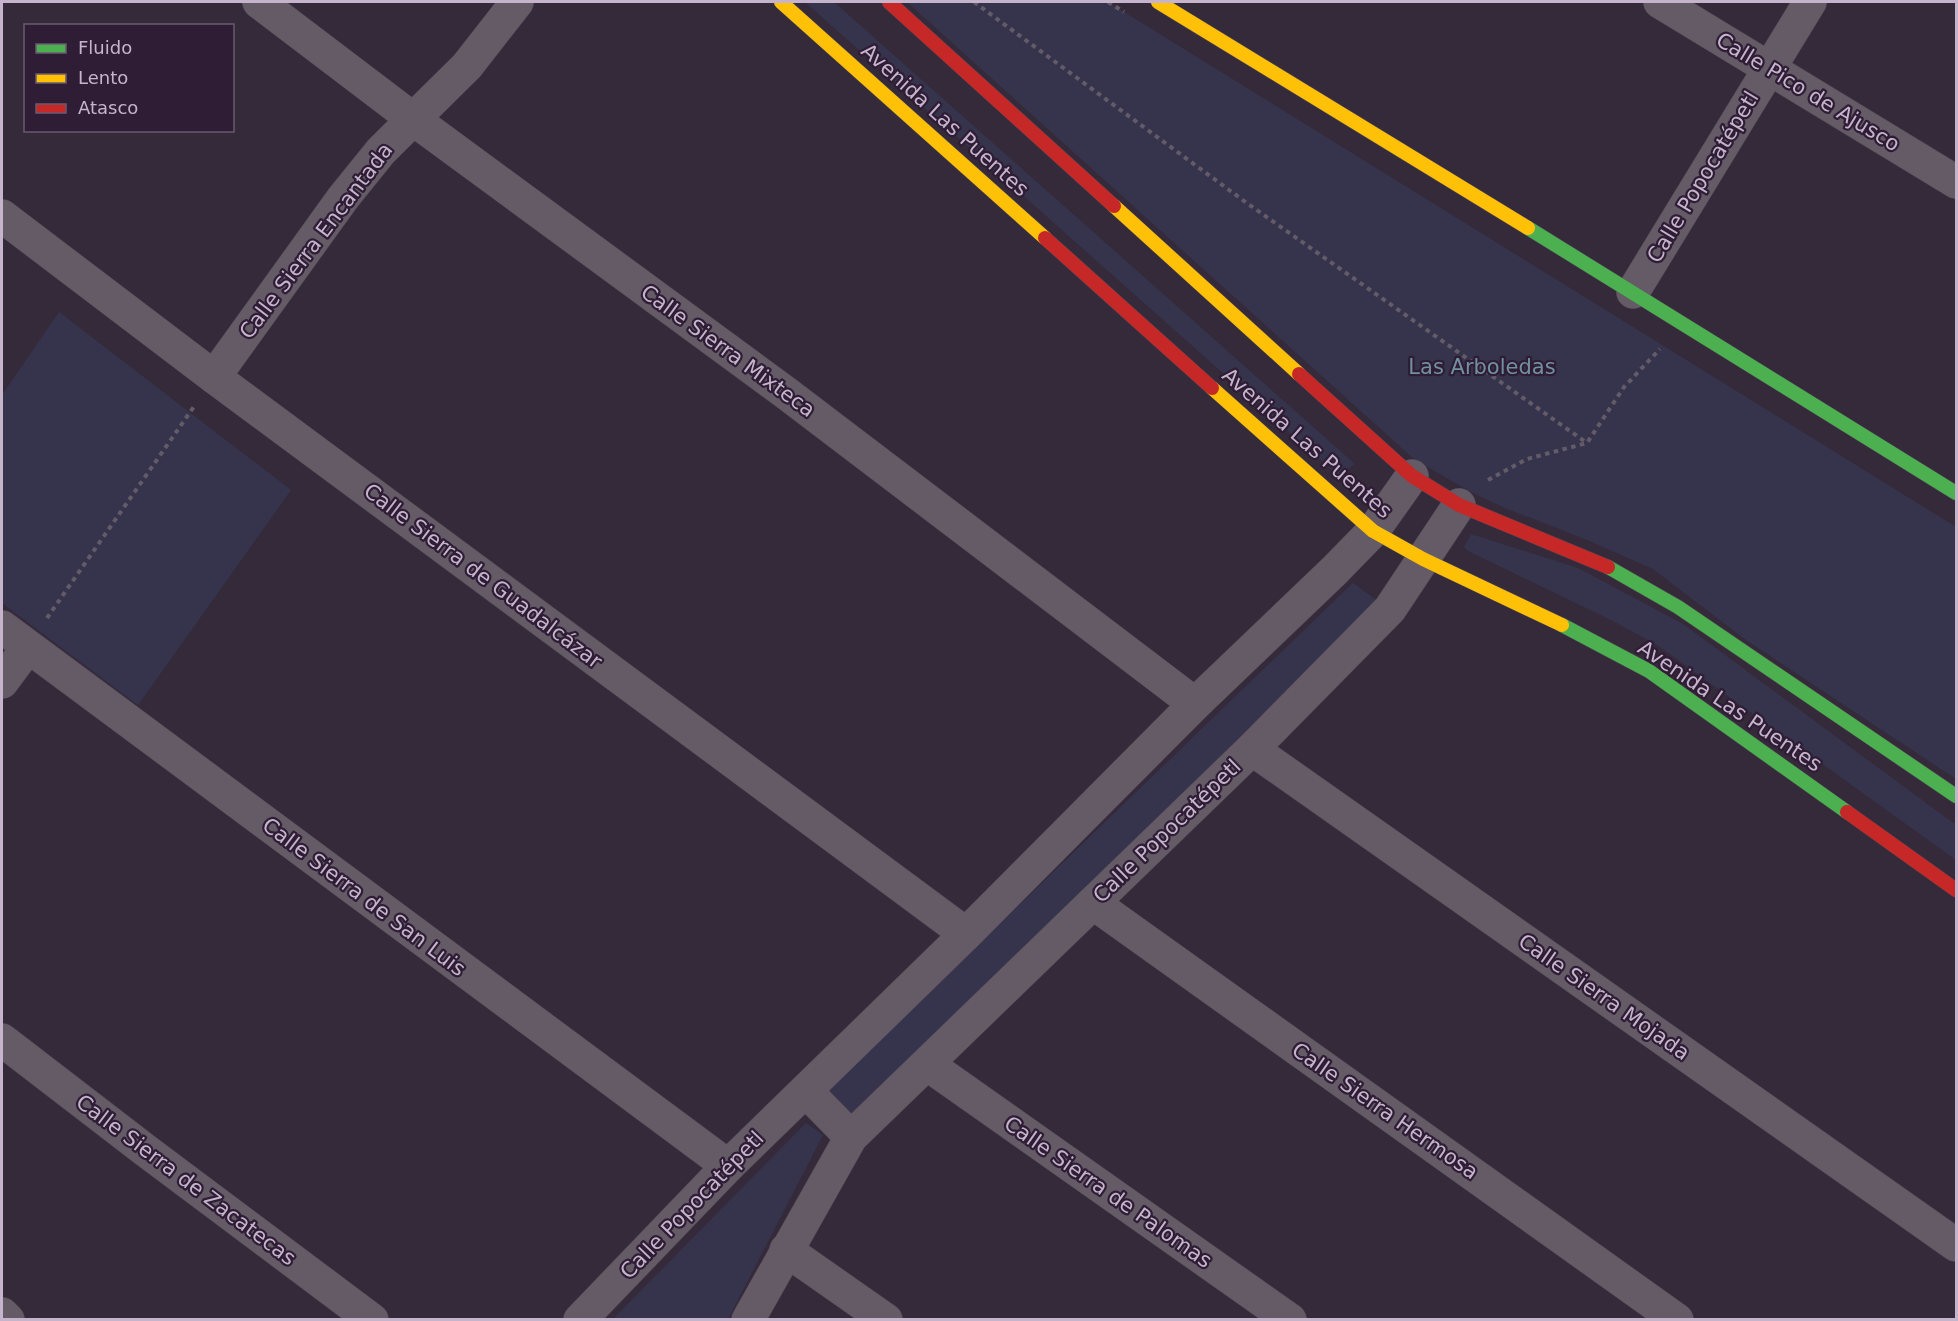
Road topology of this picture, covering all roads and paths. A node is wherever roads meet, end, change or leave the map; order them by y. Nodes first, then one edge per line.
1 (259, 2) edge
2 (517, 2) edge
3 (781, 2) edge
4 (889, 2) edge
5 (974, 2) edge
6 (1158, 2) edge
7 (1660, 2) edge
8 (1810, 2) edge
9 (1769, 69) junction
10 (413, 119) junction
11 (1956, 182) edge
12 (2, 216) edge
13 (1633, 292) junction
14 (1663, 346) dead end
15 (214, 377) junction
16 (1587, 443) junction
17 (1413, 476) junction
18 (1956, 493) edge
19 (1460, 505) junction
20 (1373, 531) junction
21 (1423, 559) junction
22 (2, 627) edge
23 (28, 647) junction
24 (2, 682) edge
25 (1195, 704) junction
26 (1252, 749) junction
27 (1956, 796) edge
28 (1956, 890) edge
29 (1093, 903) junction
30 (966, 934) junction
31 (2, 1040) edge
32 (927, 1064) junction
33 (806, 1091) junction
34 (851, 1137) junction
35 (728, 1166) junction
36 (1956, 1245) edge
37 (786, 1250) junction
38 (2, 1314) edge
39 (8, 1320) edge
40 (372, 1320) edge
41 (580, 1320) edge
42 (748, 1320) edge
43 (886, 1320) edge
44 (1290, 1320) edge
45 (1677, 1320) edge

1 - 10 street, Calle Sierra Mixteca
2 - 10 street, Calle Sierra Encantada
3 - 20 street, Avenida Las Puentes
4 - 17 street
5 - 16 path
6 - 13 street
7 - 9 street, Calle Pico de Ajusco
8 - 9 street, Calle Popocatépetl
9 - 11 street, Calle Pico de Ajusco
9 - 13 street, Calle Popocatépetl
10 - 15 street, Calle Sierra Encantada
10 - 25 street, Calle Sierra Mixteca
12 - 15 street, Calle Sierra de Guadalcázar
13 - 18 street
14 - 16 path
15 - 23 path
15 - 30 street, Calle Sierra de Guadalcázar
16 - 19 path
17 - 19 street
17 - 20 street, Calle Popocatépetl
19 - 21 street, Calle Popocatépetl
19 - 27 street
20 - 21 street, Avenida Las Puentes
20 - 25 street, Calle Popocatépetl
21 - 26 street, Calle Popocatépetl
21 - 28 street, Avenida Las Puentes
22 - 23 street, Calle Sierra de San Luis
23 - 24 street
23 - 35 street, Calle Sierra de San Luis
25 - 30 street, Calle Popocatépetl
26 - 29 street, Calle Popocatépetl
26 - 36 street, Calle Sierra Mojada
29 - 32 street, Calle Popocatépetl
29 - 45 street, Calle Sierra Hermosa
30 - 33 street, Calle Popocatépetl
31 - 40 street, Calle Sierra de Zacatecas
32 - 34 street, Calle Popocatépetl
32 - 44 street, Calle Sierra de Palomas
33 - 34 street
33 - 35 street, Calle Popocatépetl
34 - 37 street, Calle Popocatépetl
35 - 41 street, Calle Popocatépetl
37 - 42 street, Calle Popocatépetl
37 - 43 street
38 - 39 street

